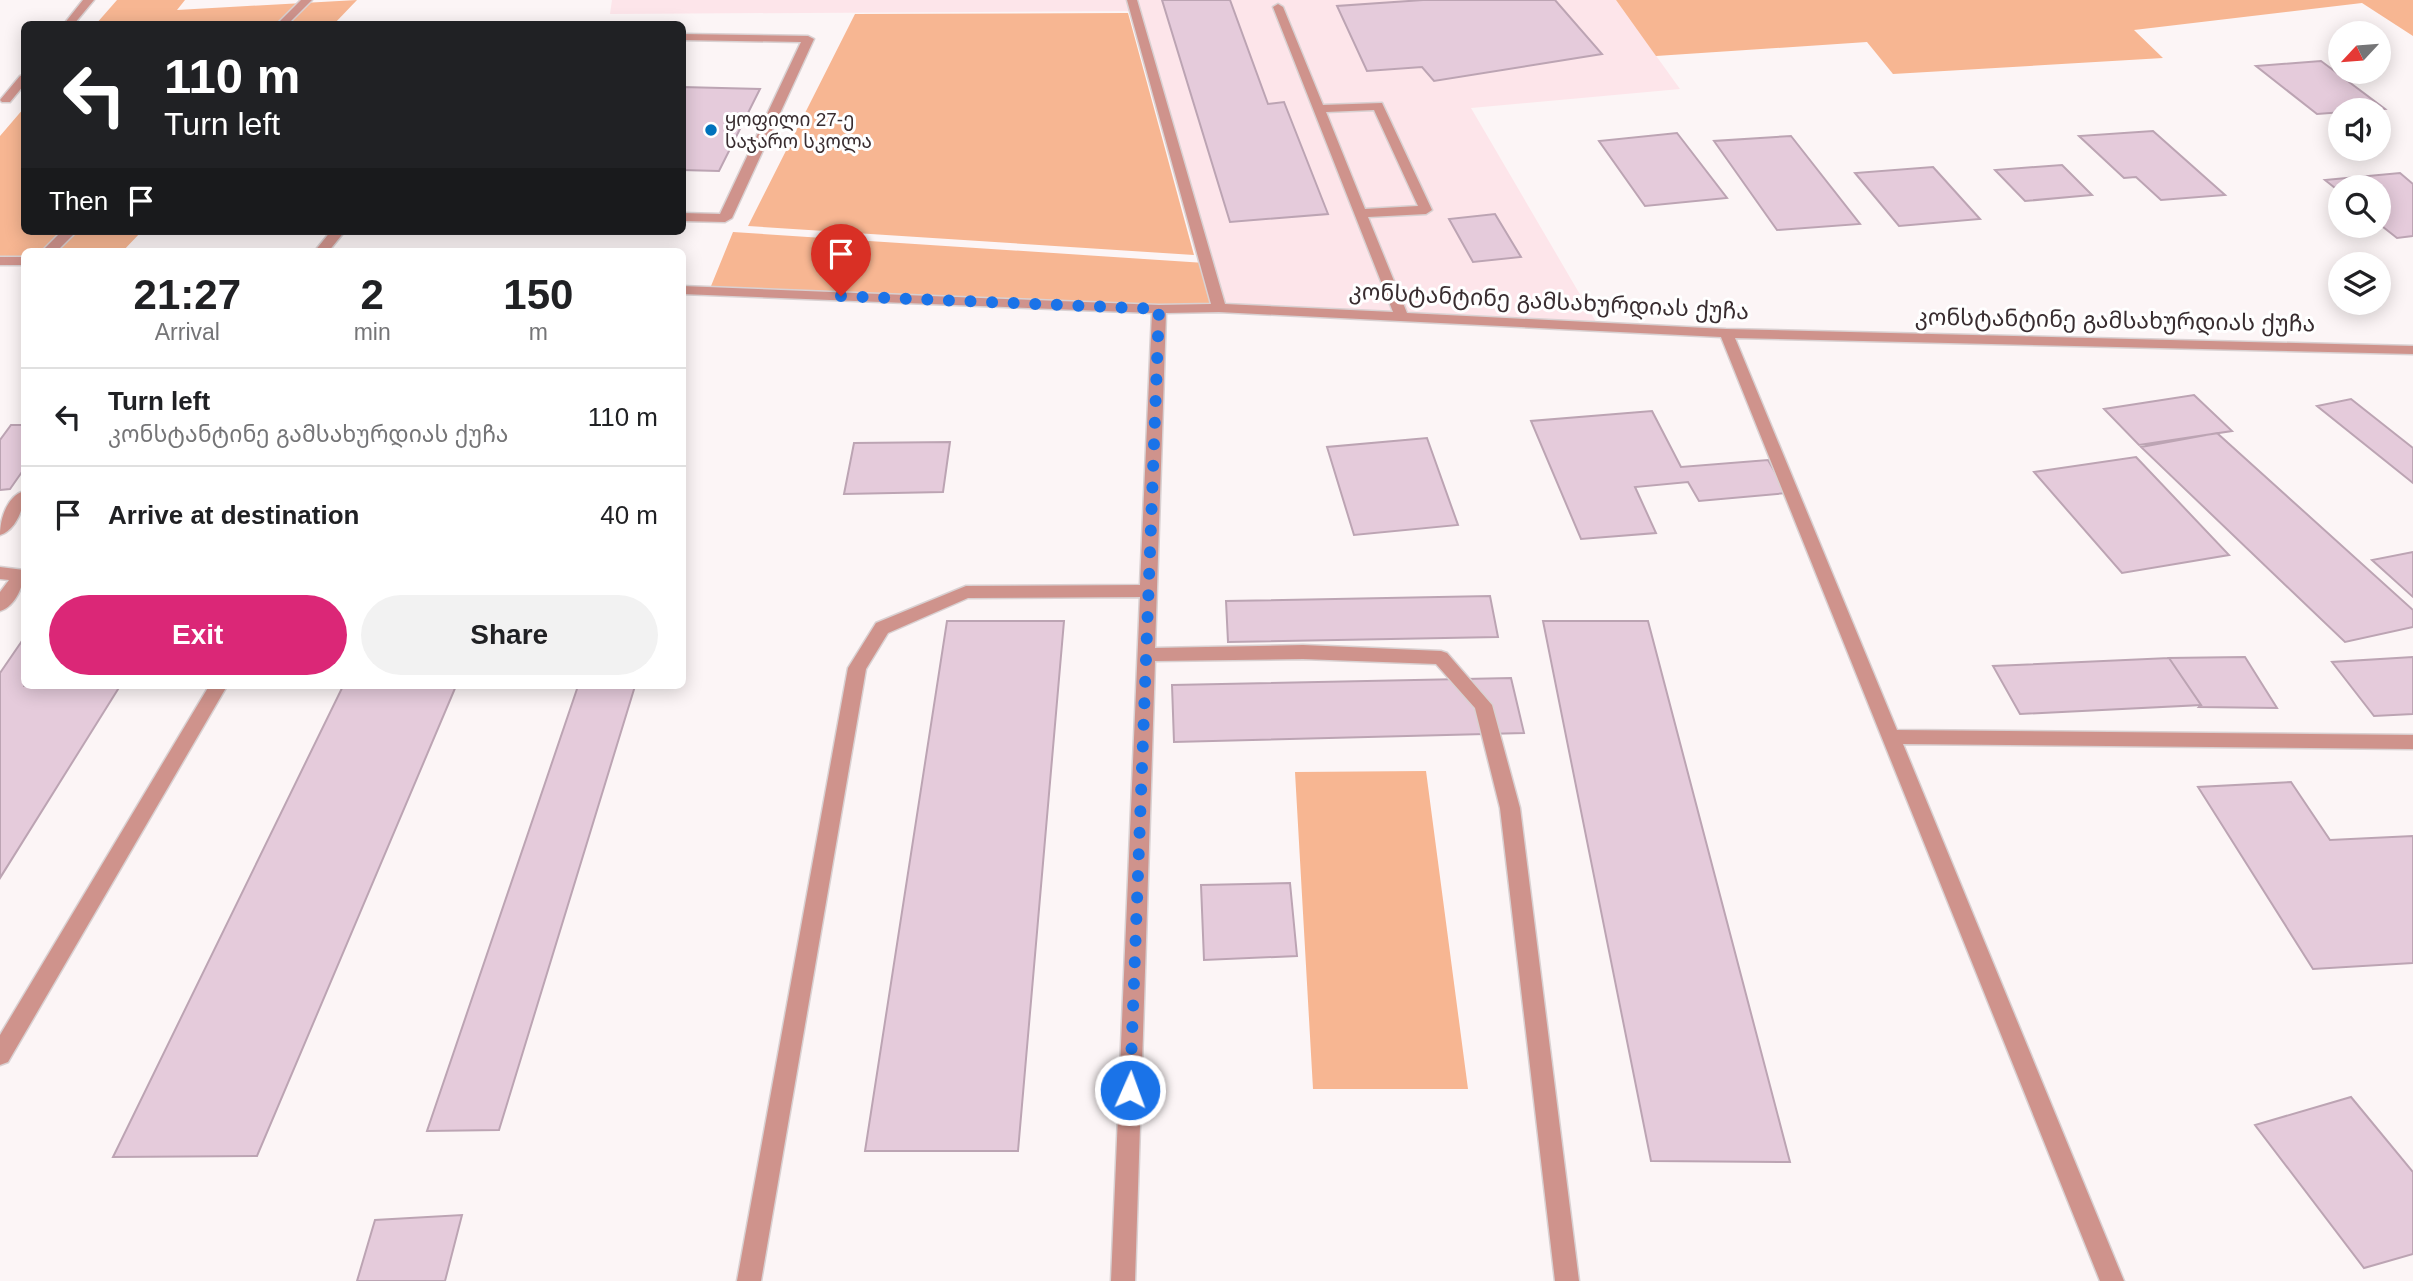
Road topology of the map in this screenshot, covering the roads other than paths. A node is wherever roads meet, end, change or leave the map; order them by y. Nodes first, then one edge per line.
1 (89, 0) edge
2 (307, 0) edge
3 (1132, 0) edge
4 (1278, 7) dead end
5 (72, 21) edge
6 (285, 21) edge
7 (686, 37) edge
8 (21, 82) edge
9 (6, 100) dead end
10 (1319, 109) junction
11 (1361, 214) junction
12 (686, 217) edge
13 (66, 235) edge
14 (52, 248) edge
15 (0, 261) edge
16 (21, 261) edge
17 (686, 290) edge
18 (1219, 308) junction
19 (1159, 309) junction
20 (1402, 317) junction
21 (1726, 333) junction
22 (2413, 350) edge
23 (21, 500) edge
24 (0, 528) edge
25 (0, 573) edge
26 (21, 575) edge
27 (21, 578) edge
28 (1148, 591) junction
29 (0, 605) edge
30 (1145, 655) junction
31 (216, 689) edge
32 (1890, 737) junction
33 (2413, 742) edge
34 (0, 1055) edge
35 (749, 1281) edge
36 (1123, 1281) edge
37 (1567, 1281) edge
38 (2112, 1281) edge

1 - 5 street
2 - 6 street
3 - 18 street
4 - 10 street
7 - 12 street
8 - 9 street
10 - 11 street
10 - 11 street
11 - 20 street
13 - 14 street
15 - 16 street
17 - 19 street, კონსტანტინე გამსახურდიას ქუჩა
18 - 19 street, კონსტანტინე გამსახურდიას ქუჩა
18 - 20 street, კონსტანტინე გამსახურდიას ქუჩა
19 - 28 street
20 - 21 street, კონსტანტინე გამსახურდიას ქუჩა
21 - 22 street, კონსტანტინე გამსახურდიას ქუჩა
21 - 32 street
23 - 24 street
25 - 26 street
27 - 29 street
28 - 30 street
28 - 35 street
30 - 36 street
30 - 37 street
31 - 34 street
32 - 33 street
32 - 38 street

